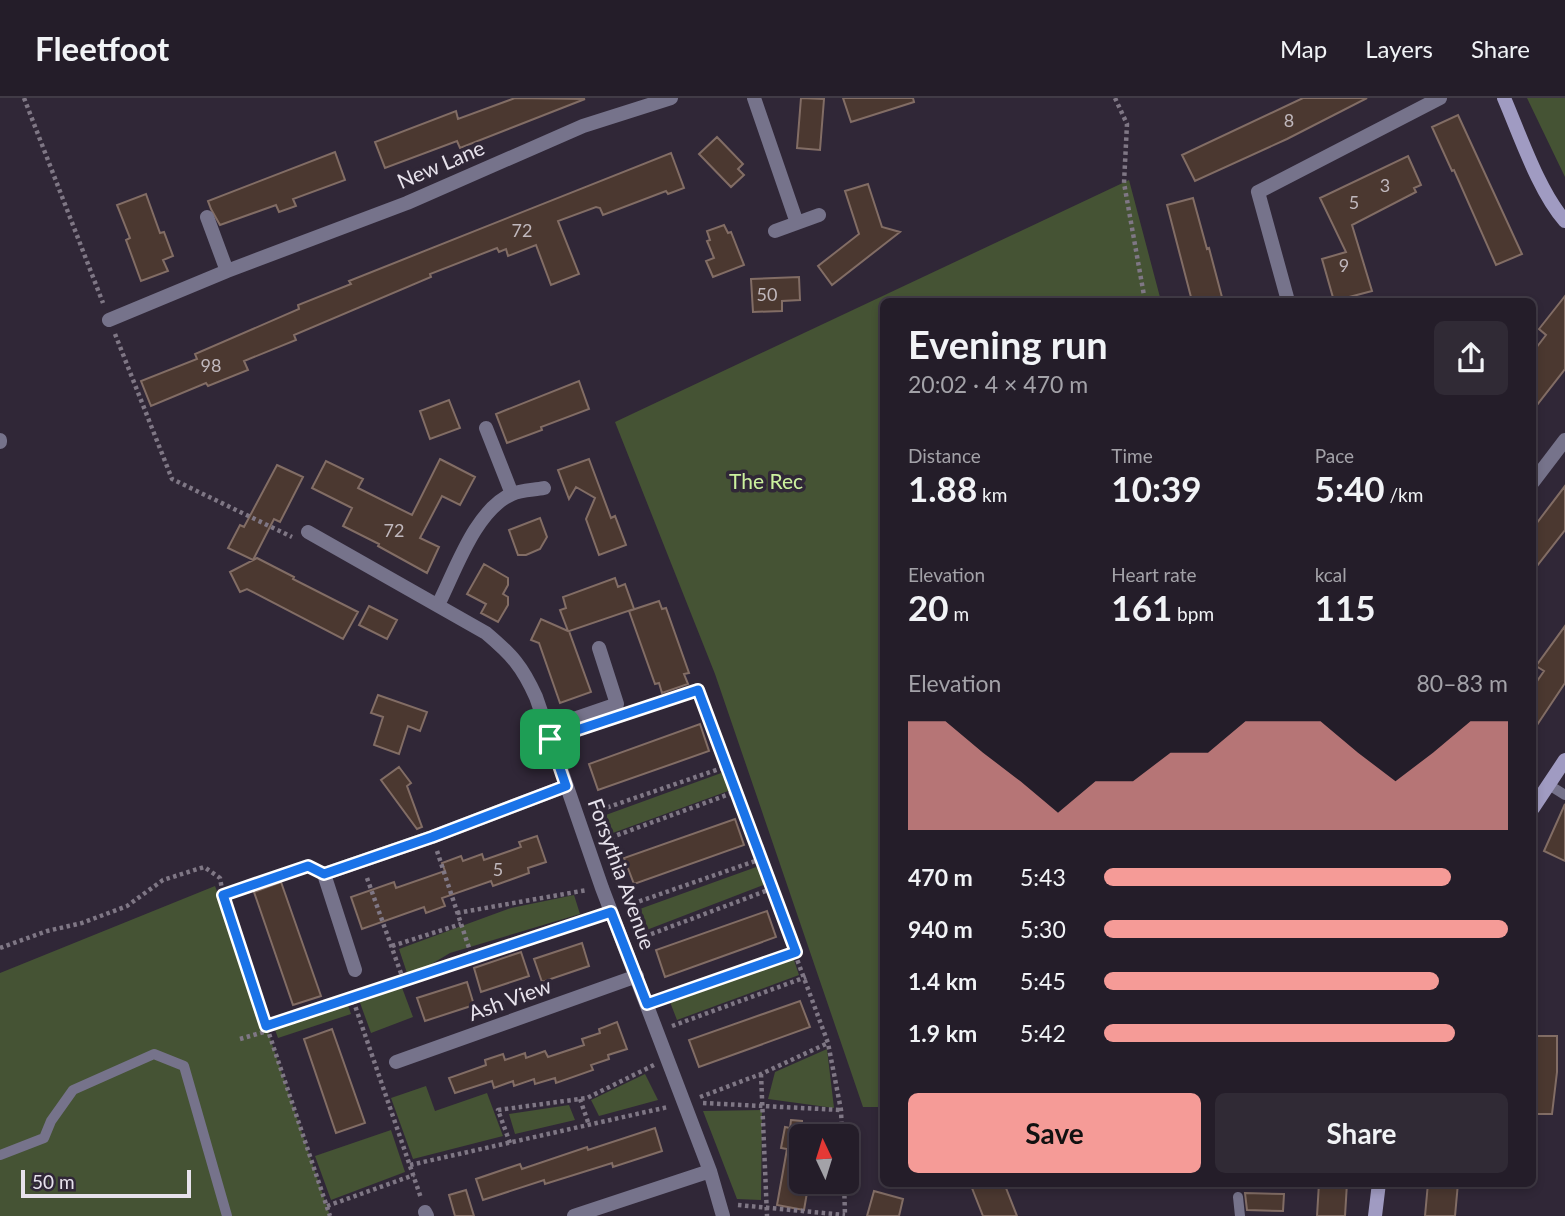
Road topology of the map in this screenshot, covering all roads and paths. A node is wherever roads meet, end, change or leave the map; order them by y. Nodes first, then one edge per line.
1 (24, 98) edge
2 (671, 98) edge
3 (754, 98) edge
4 (1115, 98) edge
5 (1440, 98) edge
6 (1504, 98) edge
7 (819, 215) dead end
8 (207, 217) dead end
9 (1565, 221) edge
10 (797, 223) junction
11 (775, 231) dead end
12 (228, 271) junction
13 (1144, 298) edge
14 (1287, 298) edge
15 (109, 320) junction
16 (486, 428) dead end
17 (1565, 440) edge
18 (1536, 478) edge
19 (544, 488) dead end
20 (512, 494) junction
21 (308, 532) joint
22 (438, 605) junction
23 (599, 648) dead end
24 (624, 714) dead end
25 (547, 728) junction
26 (1565, 760) edge
27 (725, 766) junction
28 (1549, 785) junction
29 (566, 786) junction
30 (735, 792) junction
31 (1565, 795) edge
32 (1536, 804) edge
33 (577, 818) junction
34 (432, 837) junction
35 (587, 846) junction
36 (761, 859) junction
37 (361, 861) junction
38 (324, 874) junction
39 (602, 888) junction
40 (771, 889) junction
41 (223, 895) junction
42 (611, 912) junction
43 (457, 913) junction
44 (461, 924) junction
45 (624, 944) junction
46 (392, 946) junction
47 (0, 948) edge
48 (796, 952) junction
49 (472, 957) junction
50 (355, 970) joint
51 (637, 976) junction
52 (806, 977) junction
53 (403, 979) junction
54 (351, 996) junction
55 (647, 1004) junction
56 (266, 1028) junction
57 (658, 1031) junction
58 (240, 1039) dead end
59 (828, 1043) junction
60 (667, 1058) junction
61 (396, 1062) dead end
62 (761, 1074) junction
63 (580, 1099) junction
64 (684, 1103) junction
65 (764, 1105) junction
66 (841, 1110) junction
67 (842, 1124) edge
68 (589, 1125) junction
69 (510, 1143) junction
70 (0, 1155) edge
71 (410, 1165) junction
72 (710, 1171) junction
73 (414, 1175) junction
74 (1379, 1187) edge
75 (844, 1194) edge
76 (1237, 1197) dead end
77 (327, 1206) junction
78 (767, 1207) junction
79 (721, 1210) edge
80 (426, 1214) edge
81 (227, 1216) edge
82 (330, 1216) edge
83 (574, 1216) edge
84 (767, 1216) edge
85 (845, 1216) edge
86 (1240, 1216) edge
87 (1376, 1216) edge

1 - 15 path
2 - 12 street, New Lane
3 - 10 street
4 - 13 path
5 - 14 street
6 - 9 street
7 - 10 street
8 - 12 street
10 - 11 street
12 - 15 street, New Lane
15 - 21 path
16 - 20 street
17 - 18 street
19 - 20 street
20 - 22 street
21 - 22 street, Forsythia Avenue
22 - 25 street, Forsythia Avenue
23 - 25 street
24 - 27 path
25 - 29 street, Forsythia Avenue
26 - 28 street
27 - 30 path
27 - 33 path
28 - 31 lane
28 - 32 street
29 - 33 street, Forsythia Avenue
29 - 34 street
30 - 35 path
30 - 36 path
33 - 35 street, Forsythia Avenue
34 - 37 street
34 - 43 path
35 - 39 street, Forsythia Avenue
36 - 40 path
36 - 42 path
37 - 38 street
37 - 46 path
38 - 41 path
38 - 50 street
39 - 42 street, Forsythia Avenue
39 - 43 path
40 - 45 path
40 - 48 path
41 - 47 path
41 - 56 path
42 - 45 street, Forsythia Avenue
42 - 49 path
43 - 44 path
44 - 46 path
44 - 49 path
45 - 51 street, Forsythia Avenue
46 - 53 path
48 - 52 path
48 - 55 path
49 - 53 path
50 - 54 path
51 - 55 street, Forsythia Avenue
51 - 61 street, Ash View
52 - 57 path
52 - 59 path
53 - 54 path
54 - 56 path
54 - 71 path
55 - 57 street, Forsythia Avenue
56 - 58 path
56 - 77 path
57 - 60 street, Forsythia Avenue
59 - 62 path
59 - 66 path
60 - 63 path
60 - 64 street, Forsythia Avenue
62 - 64 path
62 - 65 path
63 - 68 path
63 - 69 path
64 - 65 path
64 - 68 path
64 - 72 street, Forsythia Avenue
65 - 66 path
65 - 78 path
66 - 67 path
68 - 69 path
69 - 71 path
70 - 81 lane
71 - 73 path
72 - 79 street, Forsythia Avenue
72 - 83 street
73 - 77 path
73 - 80 path
74 - 87 street
75 - 85 path
76 - 86 lane
77 - 82 path
78 - 79 path
78 - 84 path
78 - 85 path

